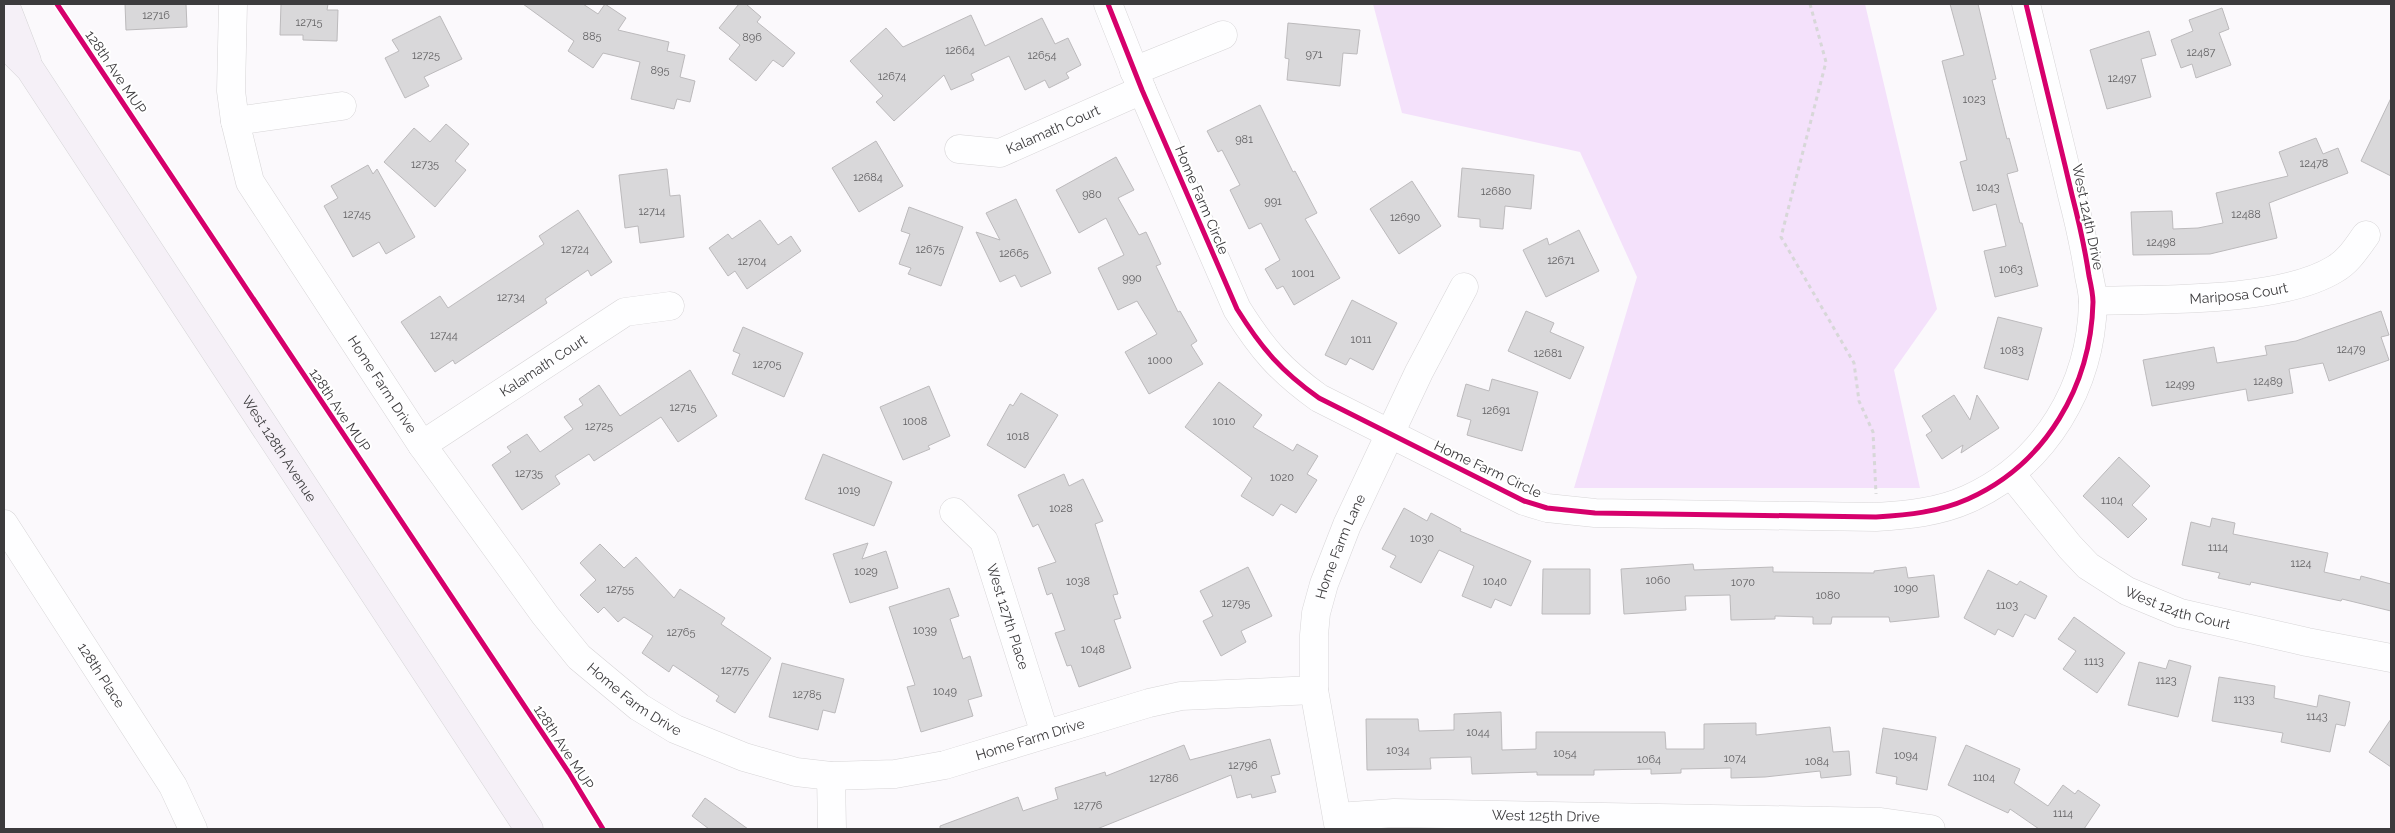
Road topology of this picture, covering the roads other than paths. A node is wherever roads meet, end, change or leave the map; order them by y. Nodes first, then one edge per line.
1 (5, 4) edge
2 (233, 4) edge
3 (1108, 4) edge
4 (2026, 4) edge
5 (1223, 35) dead end
6 (4, 43) edge
7 (30, 70) junction
8 (1138, 81) junction
9 (342, 106) dead end
10 (235, 121) junction
11 (959, 149) dead end
12 (2366, 235) dead end
13 (1464, 287) dead end
14 (2093, 301) junction
15 (670, 306) dead end
16 (1389, 434) junction
17 (422, 445) junction
18 (2012, 474) junction
19 (954, 512) dead end
20 (4, 524) edge
21 (2391, 658) edge
22 (1314, 690) junction
23 (1045, 734) junction
24 (830, 776) junction
25 (1338, 823) edge
26 (193, 829) edge
27 (529, 829) edge
28 (832, 829) edge
29 (1931, 829) edge

1 - 7 main road, West 128th Avenue
2 - 10 street, Home Farm Drive
3 - 8 street, Home Farm Circle
4 - 14 street, West 124th Drive
5 - 8 street, Kalamath Court
6 - 7 main road, West 128th Avenue
7 - 27 main road, West 128th Avenue
8 - 11 street, Kalamath Court
8 - 16 street, Home Farm Circle
9 - 10 street
10 - 17 street, Home Farm Drive
12 - 14 street, Mariposa Court
13 - 16 street, Home Farm Lane
14 - 18 street, West 124th Drive
15 - 17 street, Kalamath Court
16 - 18 street, Home Farm Circle
16 - 22 street, Home Farm Lane
17 - 24 street, Home Farm Drive
18 - 21 street, West 124th Court
19 - 23 street, West 127th Place
20 - 26 street, 128th Place
22 - 23 street, Home Farm Drive
22 - 25 street, Home Farm Lane
23 - 24 street, Home Farm Drive
24 - 28 street
25 - 29 street, West 125th Drive

